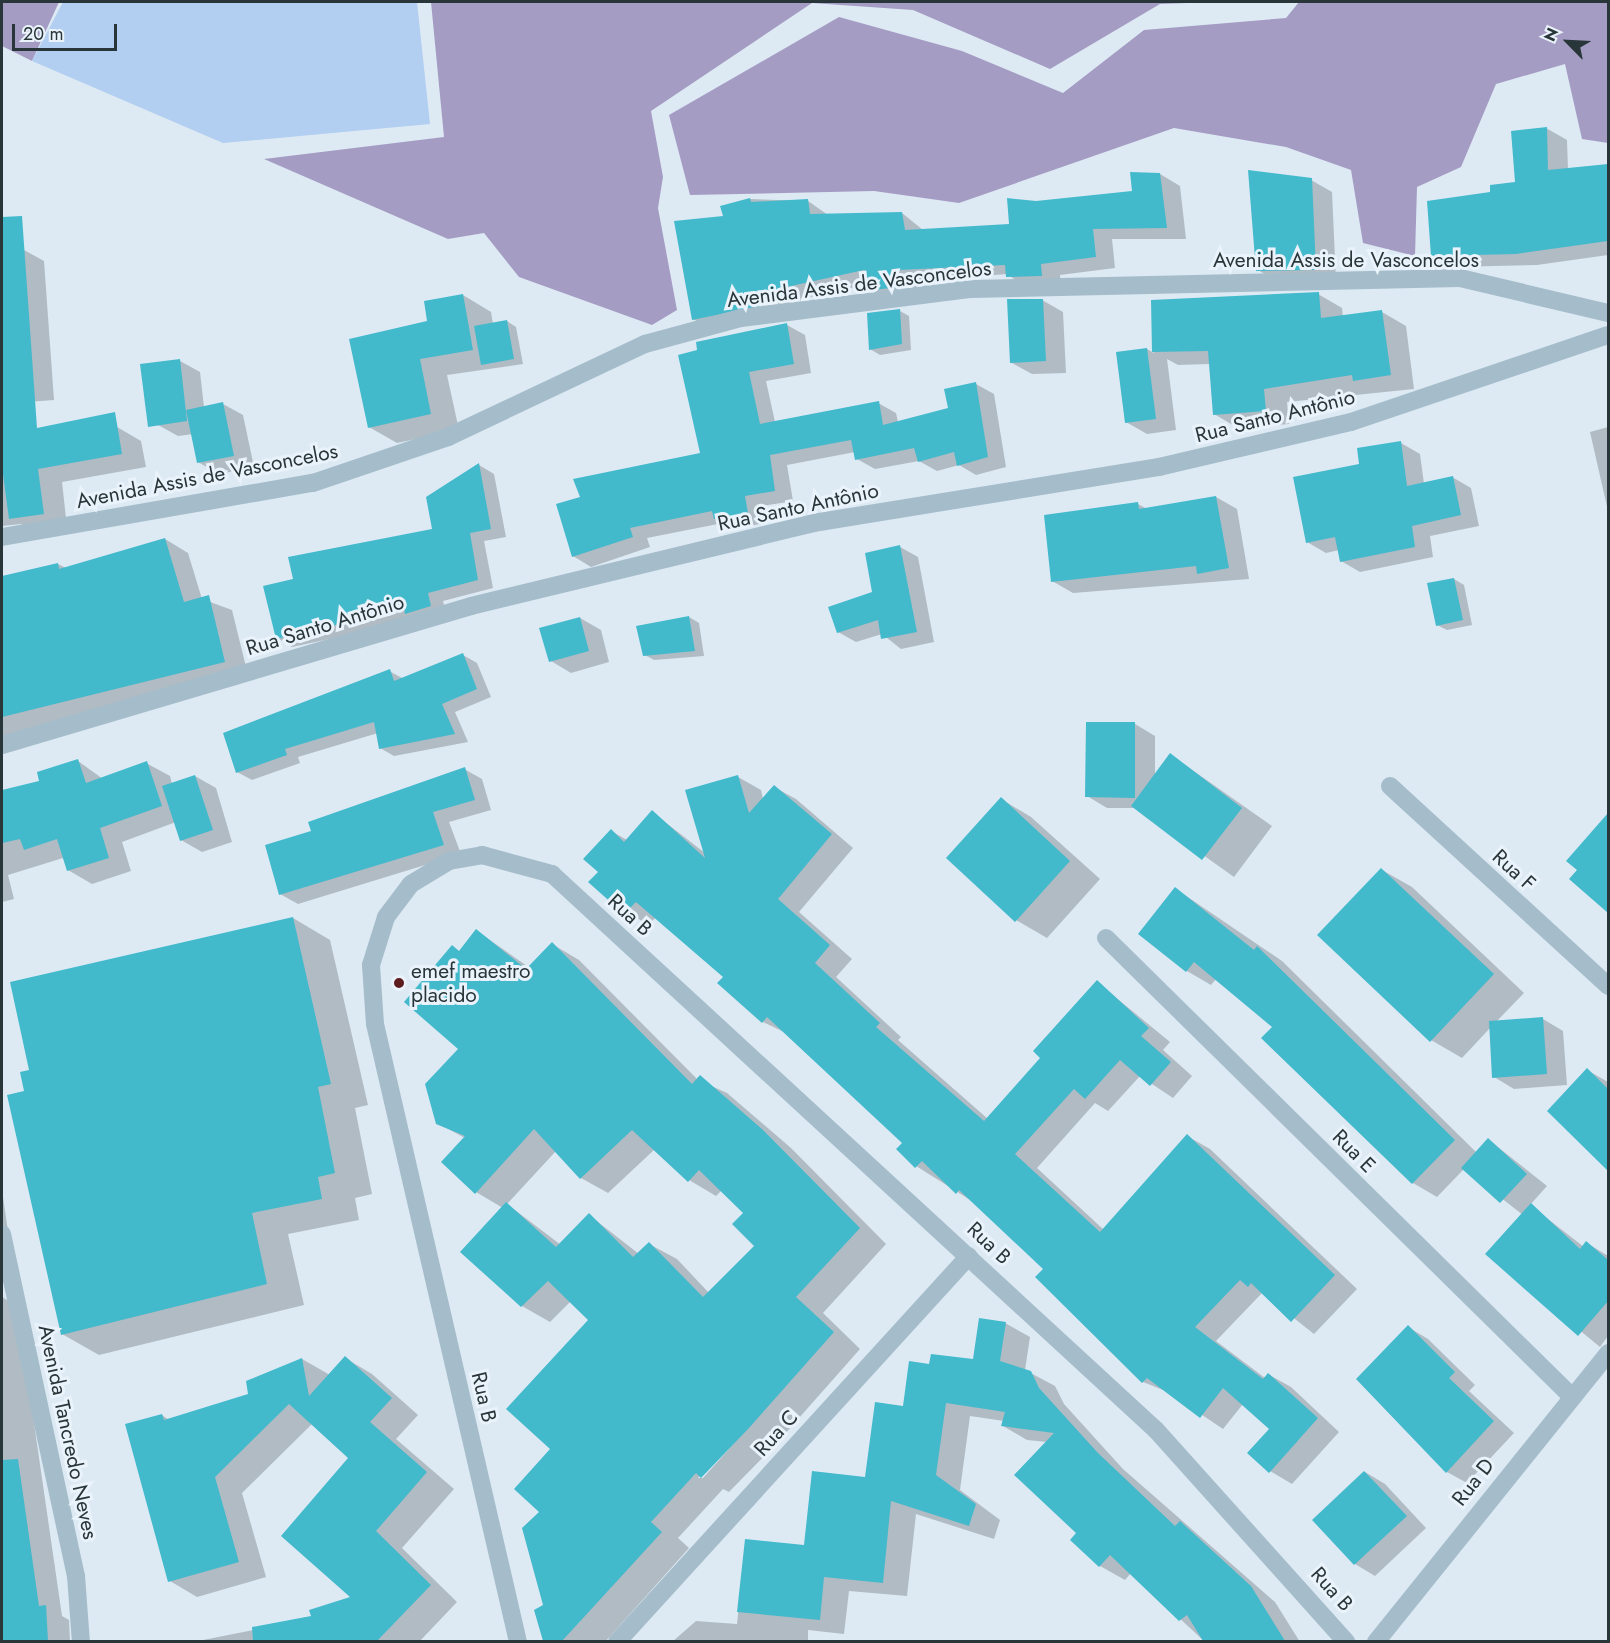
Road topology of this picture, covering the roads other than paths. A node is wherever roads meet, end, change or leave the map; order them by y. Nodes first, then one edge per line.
1 (1608, 313) edge
2 (1608, 335) edge
3 (2, 537) edge
4 (2, 745) edge
5 (1390, 786) dead end
6 (1106, 938) dead end
7 (1608, 986) edge
8 (2, 1234) edge
9 (969, 1256) junction
10 (1608, 1353) edge
11 (1569, 1395) junction
12 (81, 1641) edge
13 (518, 1641) edge
14 (617, 1641) edge
15 (1346, 1641) edge
16 (1376, 1641) edge

1 - 3 street, Avenida Assis de Vasconcelos
2 - 4 street, Rua Santo Antônio
5 - 7 street, Rua F
6 - 11 street, Rua E
8 - 12 street, Avenida Tancredo Neves
9 - 13 street, Rua B
9 - 14 street, Rua C
9 - 15 street, Rua B
10 - 11 street, Rua D
11 - 16 street, Rua D

